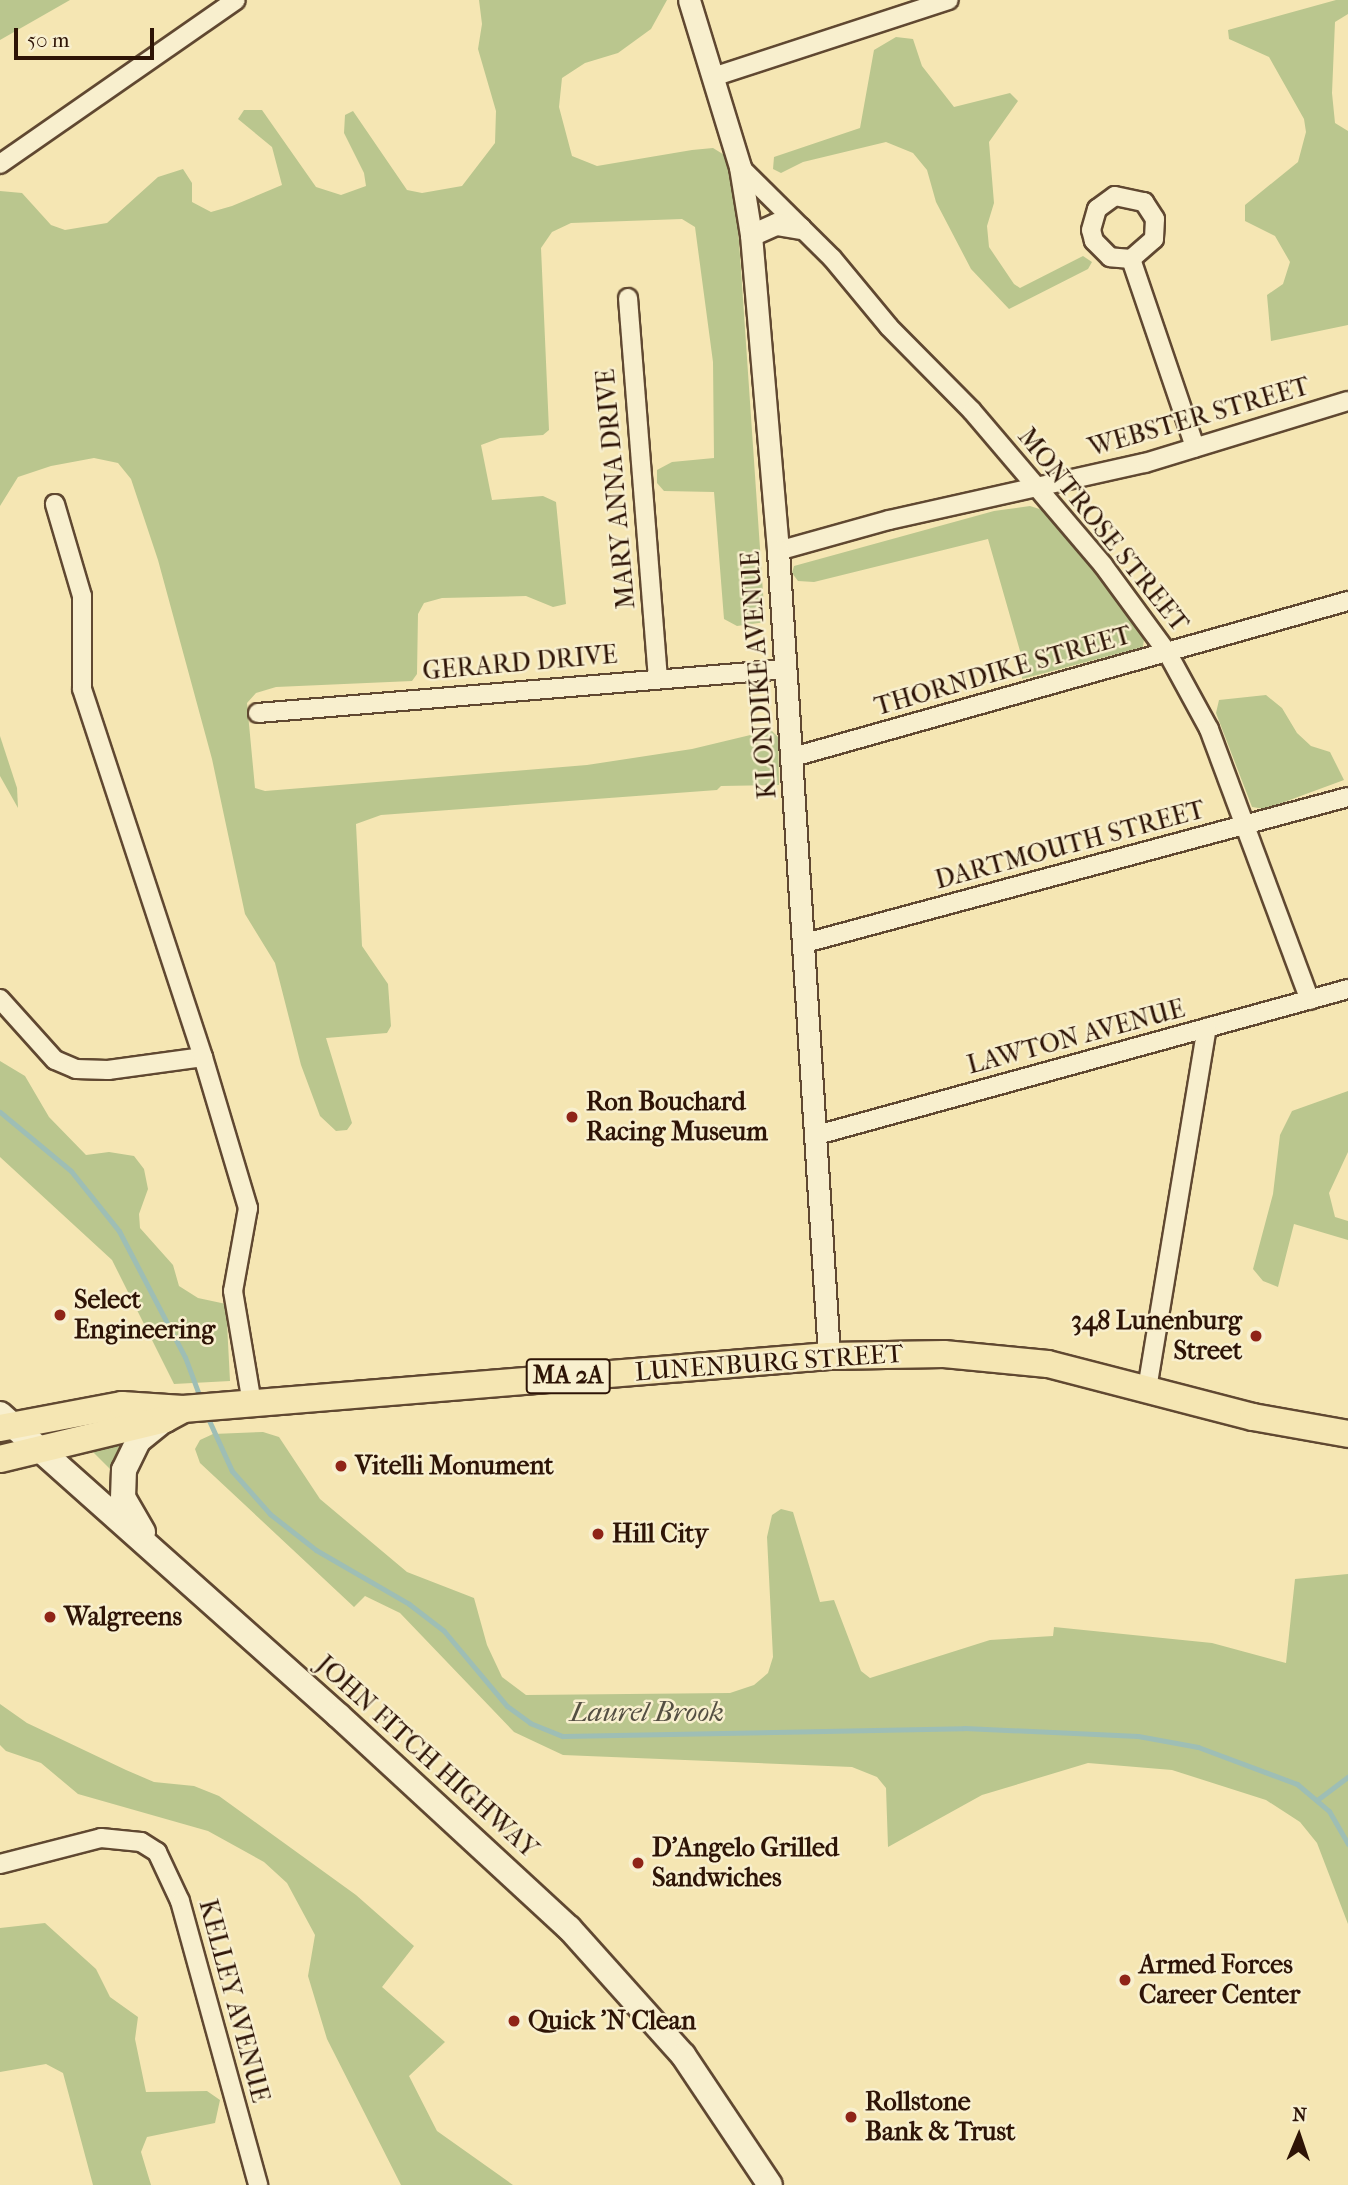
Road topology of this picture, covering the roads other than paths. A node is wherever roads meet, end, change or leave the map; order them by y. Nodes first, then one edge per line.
1 (236, 0) edge
2 (689, 0) edge
3 (949, 0) edge
4 (713, 78) junction
5 (0, 164) edge
6 (740, 167) junction
7 (800, 228) junction
8 (751, 235) junction
9 (1131, 259) dead end
10 (628, 298) dead end
11 (1348, 401) edge
12 (1195, 447) junction
13 (1039, 488) junction
14 (55, 504) dead end
15 (778, 551) junction
16 (1348, 601) edge
17 (1167, 652) junction
18 (786, 669) junction
19 (657, 677) junction
20 (258, 713) dead end
21 (793, 757) junction
22 (1348, 797) edge
23 (1246, 825) junction
24 (805, 943) junction
25 (1348, 989) edge
26 (0, 999) edge
27 (1310, 1000) junction
28 (1207, 1028) junction
29 (203, 1057) junction
30 (817, 1135) junction
31 (829, 1356) junction
32 (1147, 1389) junction
33 (241, 1404) junction
34 (174, 1414) junction
35 (4, 1423) edge
36 (1348, 1434) edge
37 (38, 1451) junction
38 (0, 1459) edge
39 (156, 1554) junction
40 (0, 1864) edge
41 (258, 2185) edge
42 (769, 2185) edge

1 - 5 street
2 - 4 street, KLONDIKE AVENUE
3 - 4 street
4 - 6 street, KLONDIKE AVENUE
6 - 7 street, MONTROSE STREET
6 - 8 street, KLONDIKE AVENUE
7 - 8 street
7 - 13 street, MONTROSE STREET
8 - 15 street, KLONDIKE AVENUE
9 - 12 street
10 - 19 street, MARY ANNA DRIVE
11 - 12 street, WEBSTER STREET
12 - 13 street, WEBSTER STREET
13 - 15 street, WEBSTER STREET
13 - 17 street, MONTROSE STREET
14 - 29 street
15 - 18 street, KLONDIKE AVENUE
16 - 17 street, THORNDIKE STREET
17 - 21 street, THORNDIKE STREET
17 - 23 street, MONTROSE STREET
18 - 19 street, GERARD DRIVE
18 - 21 street, KLONDIKE AVENUE
19 - 20 street, GERARD DRIVE
21 - 24 street, KLONDIKE AVENUE
22 - 23 street, DARTMOUTH STREET
23 - 24 street, DARTMOUTH STREET
23 - 27 street, MONTROSE STREET
24 - 30 street, KLONDIKE AVENUE
25 - 27 street, LAWTON AVENUE
26 - 29 street
27 - 28 street, LAWTON AVENUE
28 - 30 street, LAWTON AVENUE
28 - 32 street
29 - 33 street
30 - 31 street, KLONDIKE AVENUE
31 - 32 main road, LUNENBURG STREET / MA 2A
31 - 33 main road, LUNENBURG STREET / MA 2A
32 - 36 main road, LUNENBURG STREET / MA 2A
33 - 34 main road, LUNENBURG STREET / MA 2A
34 - 35 main road, LUNENBURG STREET / MA 2A
34 - 37 main road, LUNENBURG STREET / MA 2A
34 - 39 main road
35 - 37 main road, JOHN FITCH HIGHWAY
37 - 38 main road, LUNENBURG STREET / MA 2A
37 - 39 main road, JOHN FITCH HIGHWAY
39 - 42 main road, JOHN FITCH HIGHWAY
40 - 41 street, KELLEY AVENUE

